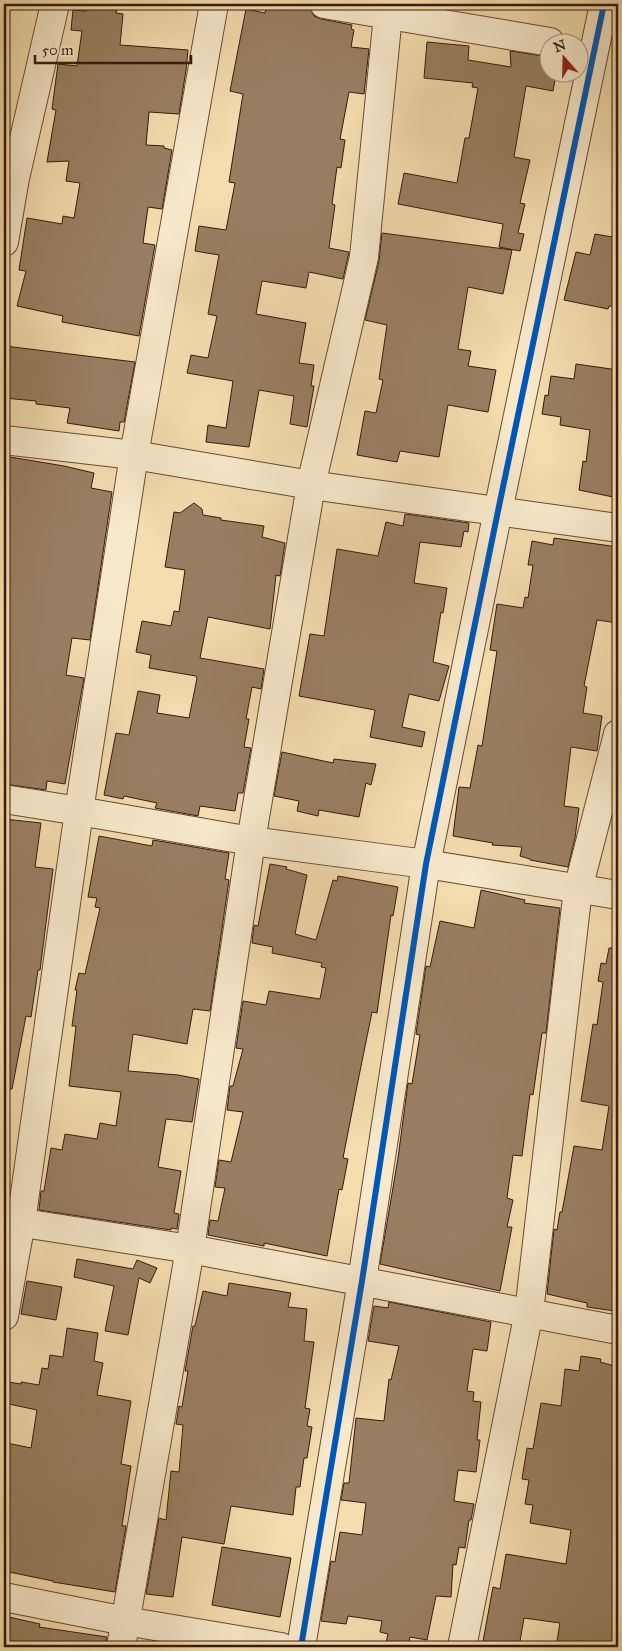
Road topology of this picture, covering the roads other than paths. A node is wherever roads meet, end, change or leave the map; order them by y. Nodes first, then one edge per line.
1 (55, 4) edge
2 (214, 4) edge
3 (324, 4) edge
4 (604, 4) edge
5 (388, 14) junction
6 (540, 40) edge
7 (597, 50) edge
8 (4, 242) edge
9 (4, 440) edge
10 (134, 455) junction
11 (310, 485) junction
12 (498, 511) junction
13 (618, 528) edge
14 (618, 734) edge
15 (4, 800) edge
16 (79, 811) junction
17 (251, 841) junction
18 (426, 864) junction
19 (578, 889) junction
20 (618, 895) edge
21 (12, 1221) edge
22 (190, 1249) junction
23 (362, 1281) junction
24 (529, 1312) junction
25 (4, 1316) edge
26 (618, 1330) edge
27 (4, 1596) edge
28 (125, 1621) junction
29 (121, 1647) edge
30 (281, 1647) edge
31 (301, 1647) edge
32 (462, 1647) edge

1 - 8 street
2 - 10 street
3 - 5 street
4 - 7 street
5 - 6 street
5 - 11 street
7 - 12 street
9 - 10 street
10 - 11 street
10 - 16 street
11 - 12 street
11 - 17 street
12 - 13 street
12 - 18 street
14 - 19 street
15 - 16 street
16 - 17 street
16 - 21 street
17 - 18 street
17 - 22 street
18 - 19 street
18 - 23 street
19 - 20 street
19 - 24 street
21 - 22 street
21 - 25 street
22 - 23 street
22 - 28 street
23 - 24 street
23 - 31 street
24 - 26 street
24 - 32 street
27 - 28 street
28 - 29 street
28 - 30 street

